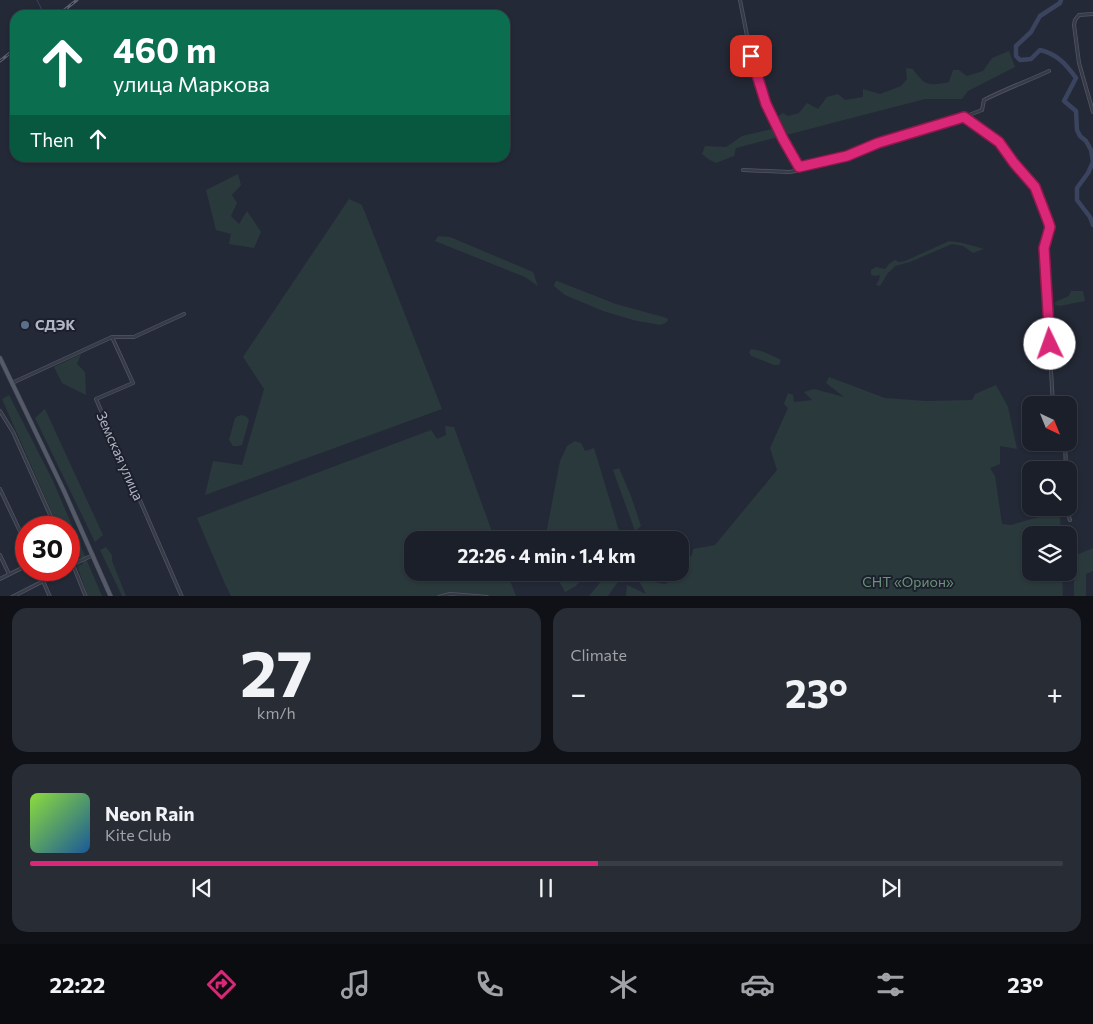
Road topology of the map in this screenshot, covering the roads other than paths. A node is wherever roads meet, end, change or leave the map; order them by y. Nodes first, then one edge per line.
1 (740, 0) edge
2 (1093, 14) edge
3 (1049, 71) dead end
4 (1093, 112) edge
5 (964, 117) junction
6 (799, 167) junction
7 (743, 170) dead end
8 (184, 314) dead end
9 (112, 337) junction
10 (0, 358) edge
11 (12, 383) junction
12 (1052, 396) edge
13 (0, 411) edge
14 (0, 489) edge
15 (51, 516) edge
16 (1069, 516) edge
17 (1070, 520) dead end
18 (15, 521) edge
19 (0, 554) edge
20 (93, 555) junction
21 (80, 562) edge
22 (15, 571) edge
23 (9, 574) junction
24 (0, 579) edge
25 (43, 581) joint
26 (80, 581) edge
27 (17, 595) edge
28 (449, 595) edge
29 (12, 596) edge
30 (50, 596) edge
31 (86, 596) edge
32 (111, 596) edge
33 (182, 596) edge
34 (440, 596) edge
35 (475, 596) edge
36 (487, 596) edge

1 - 6 street
2 - 4 street
3 - 5 street
5 - 6 street
5 - 12 street
6 - 7 street
8 - 9 street
9 - 11 street
9 - 33 street, Земская улица
10 - 11 main road
11 - 20 main road
13 - 15 street
14 - 18 street
16 - 17 street
19 - 23 street
20 - 21 street
20 - 32 main road
22 - 23 street
23 - 24 street
25 - 27 street
25 - 30 street
26 - 31 street
27 - 29 street
28 - 34 street
28 - 35 street
35 - 36 street

